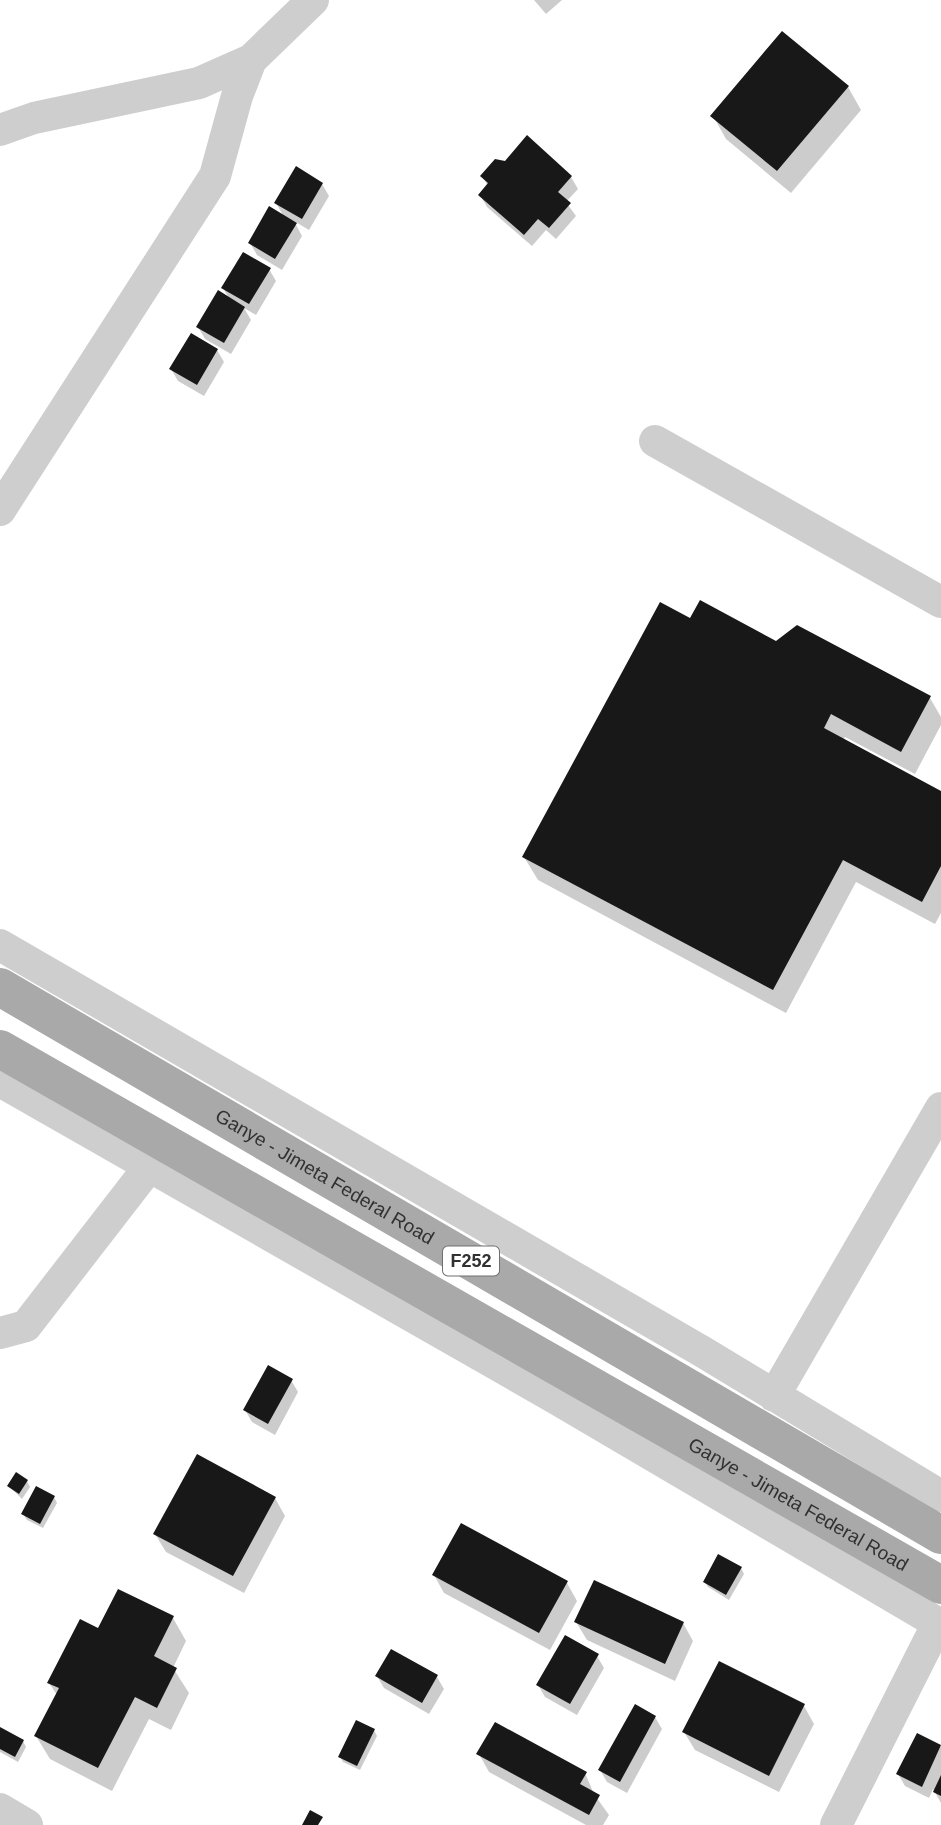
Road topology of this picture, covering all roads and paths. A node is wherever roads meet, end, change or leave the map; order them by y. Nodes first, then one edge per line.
1 (313, 0) edge
2 (251, 60) junction
3 (0, 130) edge
4 (655, 441) dead end
5 (0, 510) edge
6 (941, 602) edge
7 (0, 945) edge
8 (0, 986) edge
9 (0, 1049) edge
10 (0, 1081) edge
11 (941, 1108) edge
12 (149, 1167) junction
13 (0, 1334) edge
14 (774, 1396) junction
15 (941, 1496) edge
16 (941, 1535) edge
17 (941, 1585) edge
18 (940, 1624) edge
19 (0, 1809) edge
20 (27, 1825) edge
21 (835, 1825) edge

1 - 2 street
2 - 3 street
2 - 5 street
4 - 6 street
7 - 14 street
8 - 16 main road, Ganye - Jimeta Federal Road / F252
9 - 17 main road, Ganye - Jimeta Federal Road / F252
10 - 12 street
11 - 14 street
12 - 13 street
12 - 18 street
14 - 15 street
18 - 21 street
19 - 20 street

